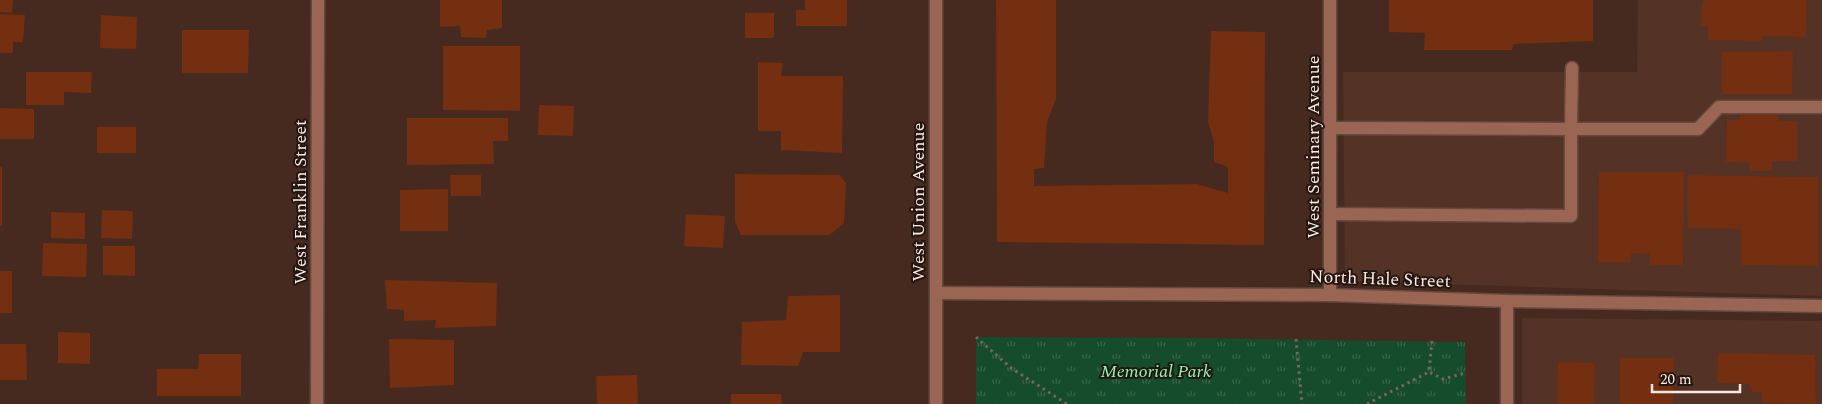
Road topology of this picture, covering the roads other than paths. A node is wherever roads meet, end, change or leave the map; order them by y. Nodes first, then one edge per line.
1 (318, 0) edge
2 (936, 0) edge
3 (1330, 0) edge
4 (1572, 68) dead end
5 (1822, 107) edge
6 (1330, 128) junction
7 (1571, 129) junction
8 (1330, 214) junction
9 (936, 292) junction
10 (1330, 295) junction
11 (1507, 301) junction
12 (1822, 306) edge
13 (317, 404) edge
14 (936, 404) edge
15 (1507, 404) edge

1 - 13 street, West Franklin Street
2 - 9 street, West Union Avenue
3 - 6 street, West Seminary Avenue
4 - 7 street
5 - 7 street
6 - 7 street
6 - 8 street, West Seminary Avenue
7 - 8 street
8 - 10 street, West Seminary Avenue
9 - 10 street, North Hale Street
9 - 14 street, West Union Avenue
10 - 11 street, North Hale Street
11 - 12 street, North Hale Street
11 - 15 street

